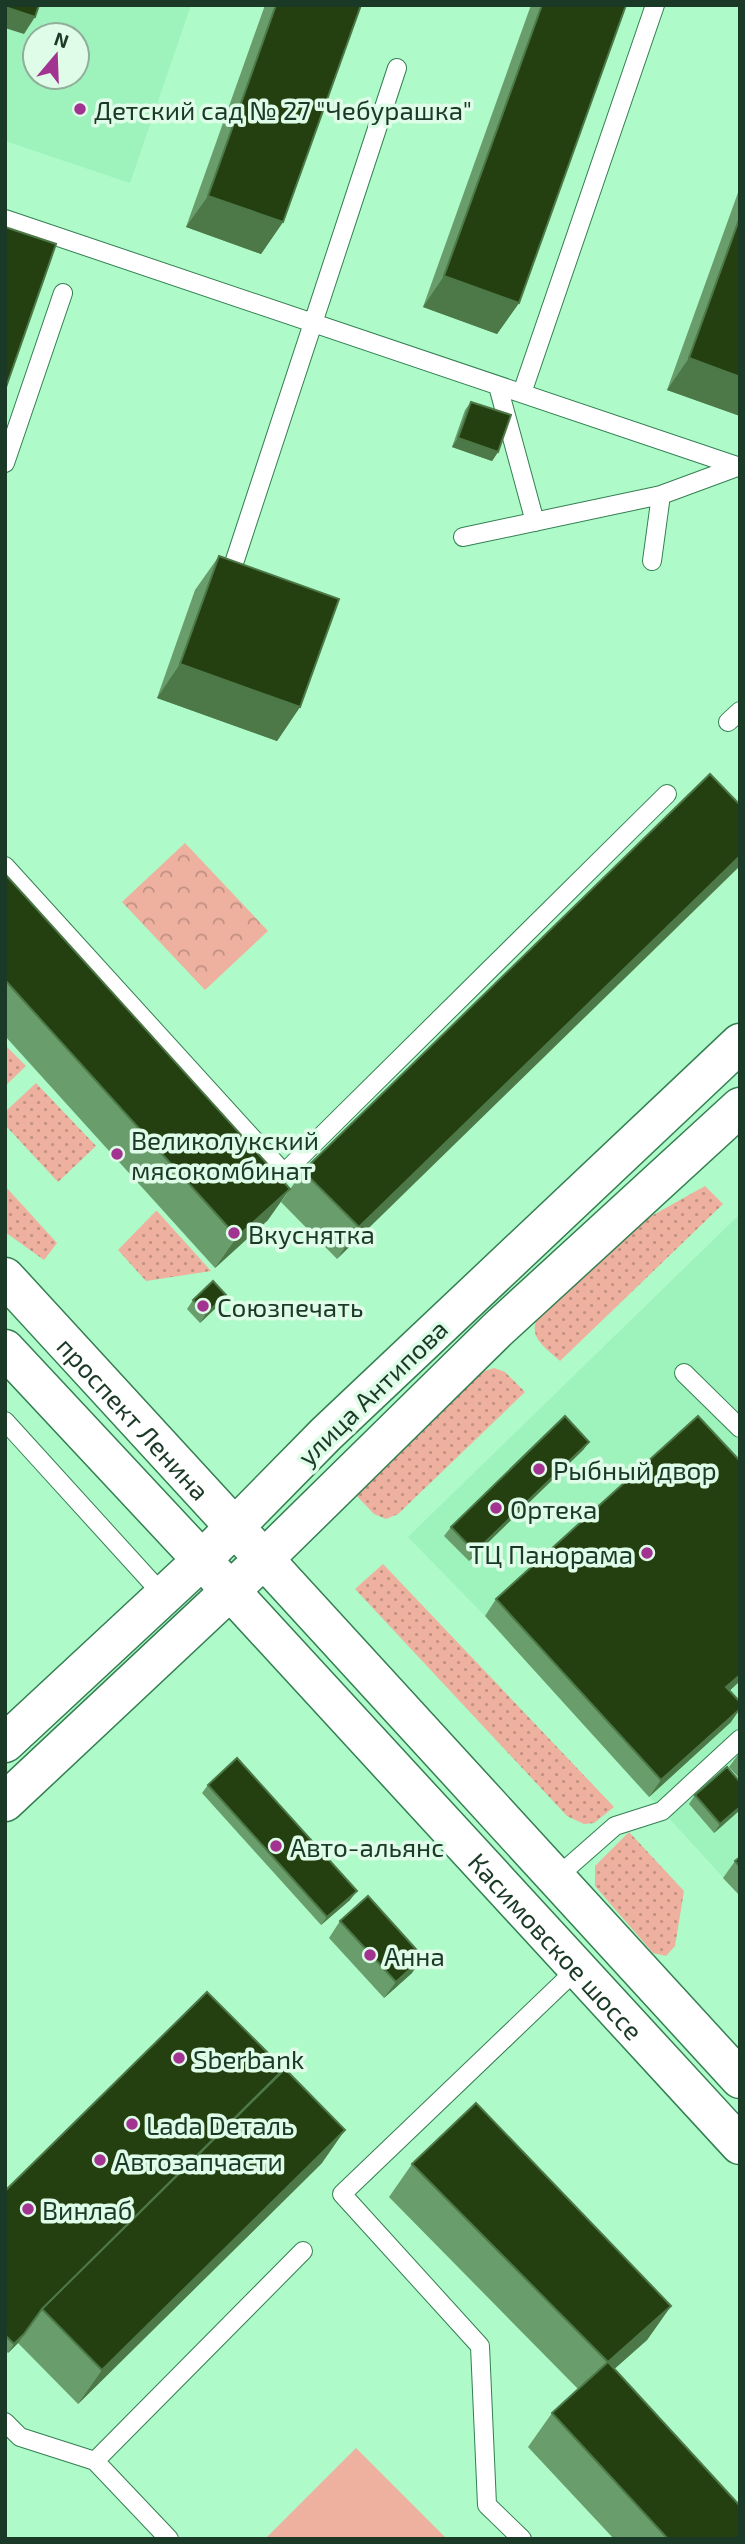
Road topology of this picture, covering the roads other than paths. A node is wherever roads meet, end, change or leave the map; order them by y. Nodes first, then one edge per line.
1 (655, 5) edge
2 (397, 68) dead end
3 (5, 219) edge
4 (63, 293) dead end
5 (315, 323) junction
6 (498, 386) junction
7 (522, 393) junction
8 (5, 463) edge
9 (738, 467) edge
10 (661, 495) junction
11 (535, 522) junction
12 (463, 537) dead end
13 (235, 560) edge
14 (652, 561) dead end
15 (667, 794) dead end
16 (5, 866) edge
17 (740, 1043) edge
18 (740, 1107) edge
19 (5, 1277) edge
20 (5, 1349) edge
21 (684, 1373) dead end
22 (5, 1421) edge
23 (740, 1428) edge
24 (234, 1526) junction
25 (264, 1559) junction
26 (202, 1560) junction
27 (231, 1592) junction
28 (164, 1596) junction
29 (740, 1739) edge
30 (5, 1743) edge
31 (5, 1802) edge
32 (557, 1878) junction
33 (578, 1968) junction
34 (740, 2079) edge
35 (740, 2145) edge
36 (303, 2251) dead end
37 (5, 2422) edge
38 (95, 2460) junction
39 (169, 2539) edge
40 (522, 2539) edge

1 - 7 lane
2 - 5 lane
3 - 5 lane
4 - 8 lane
5 - 6 lane
5 - 13 lane
6 - 7 lane
6 - 11 lane
7 - 9 lane
9 - 10 lane
10 - 11 lane
10 - 14 lane
11 - 12 lane
15 - 16 lane
17 - 24 main road, улица Антипова
18 - 25 main road, улица Антипова
19 - 24 main road, проспект Ленина
20 - 26 main road, проспект Ленина
21 - 23 lane
22 - 28 lane
24 - 25 main road, проспект Ленина
24 - 26 main road, улица Антипова
25 - 27 main road, улица Антипова
25 - 32 main road, Касимовское шоссе
26 - 27 main road, проспект Ленина
26 - 28 main road, улица Антипова
27 - 31 main road, улица Антипова
27 - 33 main road, Касимовское шоссе
28 - 30 main road, улица Антипова
29 - 32 lane
32 - 34 main road, Касимовское шоссе
33 - 35 main road, Касимовское шоссе
33 - 40 lane
36 - 38 lane
37 - 38 lane
38 - 39 lane

